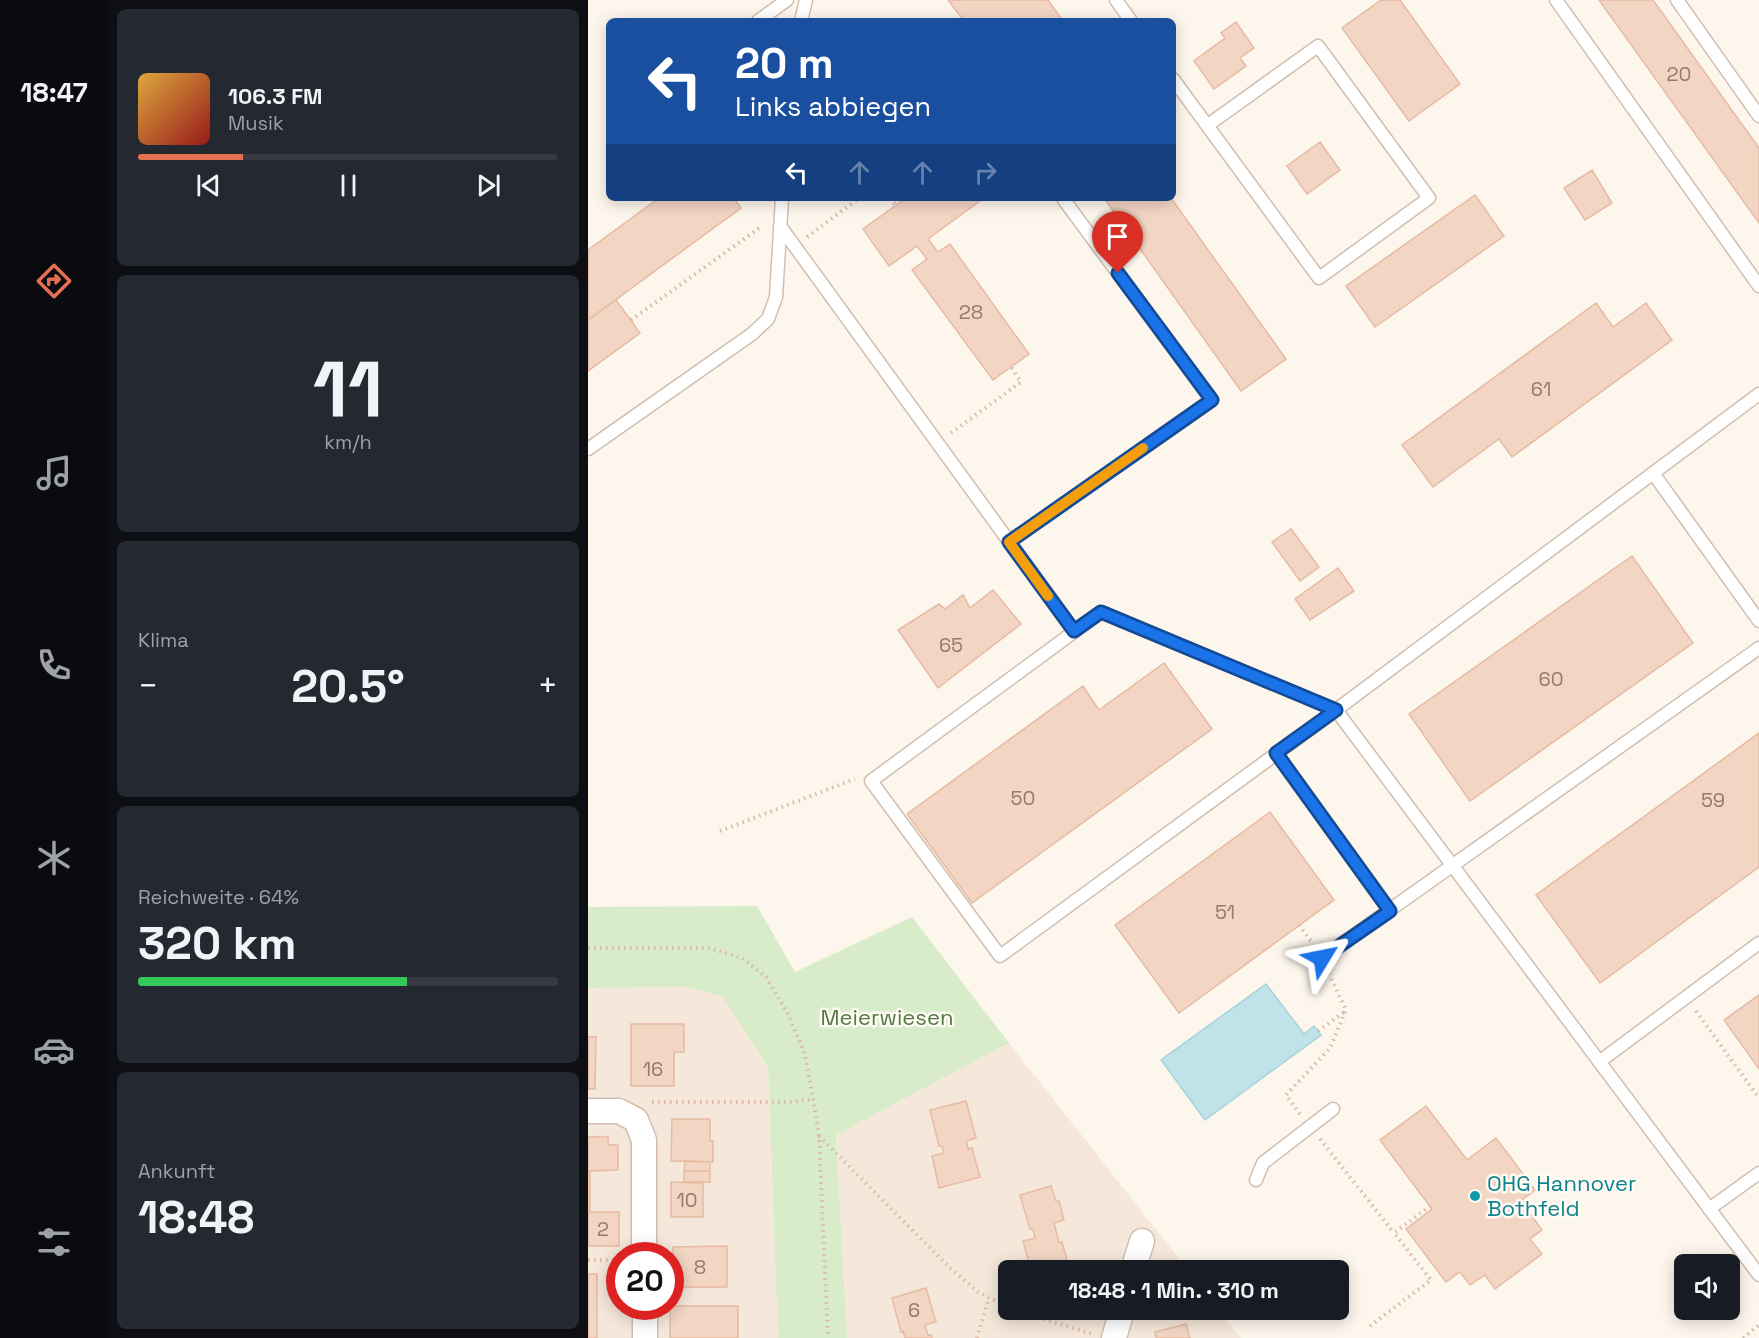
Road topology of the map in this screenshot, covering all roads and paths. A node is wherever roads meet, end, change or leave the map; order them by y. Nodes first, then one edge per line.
1 (787, 0) edge
2 (806, 0) edge
3 (1116, 0) edge
4 (1556, 0) edge
5 (1677, 0) edge
6 (762, 18) edge
7 (802, 18) edge
8 (1129, 18) edge
9 (1176, 83) edge
10 (1759, 116) edge
11 (1208, 125) junction
12 (782, 201) edge
13 (856, 201) edge
14 (892, 201) edge
15 (1065, 201) edge
16 (896, 206) dead end
17 (781, 212) junction
18 (780, 226) junction
19 (794, 246) junction
20 (1759, 286) edge
21 (631, 320) dead end
22 (1011, 367) dead end
23 (1759, 394) edge
24 (937, 443) junction
25 (588, 449) edge
26 (1653, 473) junction
27 (1009, 542) junction
28 (1759, 621) edge
29 (1074, 631) junction
30 (1759, 648) edge
31 (1336, 710) junction
32 (1276, 753) junction
33 (871, 781) junction
34 (720, 831) dead end
35 (1453, 867) junction
36 (1390, 911) junction
37 (1299, 925) dead end
38 (1304, 931) dead end
39 (1759, 943) edge
40 (588, 948) edge
41 (1322, 958) joint
42 (1685, 997) junction
43 (1318, 1031) dead end
44 (1599, 1062) junction
45 (1759, 1098) edge
46 (813, 1099) junction
47 (1333, 1109) dead end
48 (588, 1111) edge
49 (636, 1120) junction
50 (819, 1136) junction
51 (1759, 1173) edge
52 (1256, 1180) dead end
53 (1430, 1206) dead end
54 (1709, 1209) junction
55 (1142, 1241) dead end
56 (644, 1242) edge
57 (588, 1260) edge
58 (606, 1260) edge
59 (1136, 1260) edge
60 (1759, 1275) edge
61 (989, 1298) junction
62 (998, 1302) edge
63 (645, 1320) edge
64 (1049, 1320) edge
65 (1115, 1320) edge
66 (1759, 1325) edge
67 (1370, 1326) dead end
68 (1103, 1336) edge
69 (645, 1338) edge
70 (828, 1338) edge
71 (977, 1338) edge
72 (1743, 1338) edge

1 - 6 lane
2 - 7 lane
3 - 8 lane
4 - 20 lane
5 - 10 lane
9 - 11 lane
11 - 11 lane
12 - 17 lane
13 - 19 path
14 - 16 path
15 - 27 lane
17 - 18 lane
17 - 21 path
18 - 19 lane
18 - 25 lane
19 - 24 lane
22 - 24 path
23 - 26 lane
24 - 27 lane
26 - 28 lane
26 - 31 lane
27 - 29 lane
29 - 31 lane
29 - 33 lane
30 - 35 lane
31 - 32 lane
31 - 35 lane
32 - 33 lane
32 - 36 lane
33 - 34 path
35 - 36 lane
35 - 44 lane
36 - 41 lane
37 - 38 path
39 - 42 lane
40 - 46 path
41 - 43 path
42 - 44 lane
42 - 45 path
44 - 54 lane
46 - 49 path
46 - 50 path
47 - 52 lane
48 - 49 street
49 - 56 street
50 - 61 path
50 - 70 path
51 - 54 lane
53 - 67 path
54 - 60 lane
55 - 59 street
57 - 58 path
61 - 62 path
61 - 71 path
63 - 69 street
64 - 68 path
65 - 68 street
66 - 72 path

